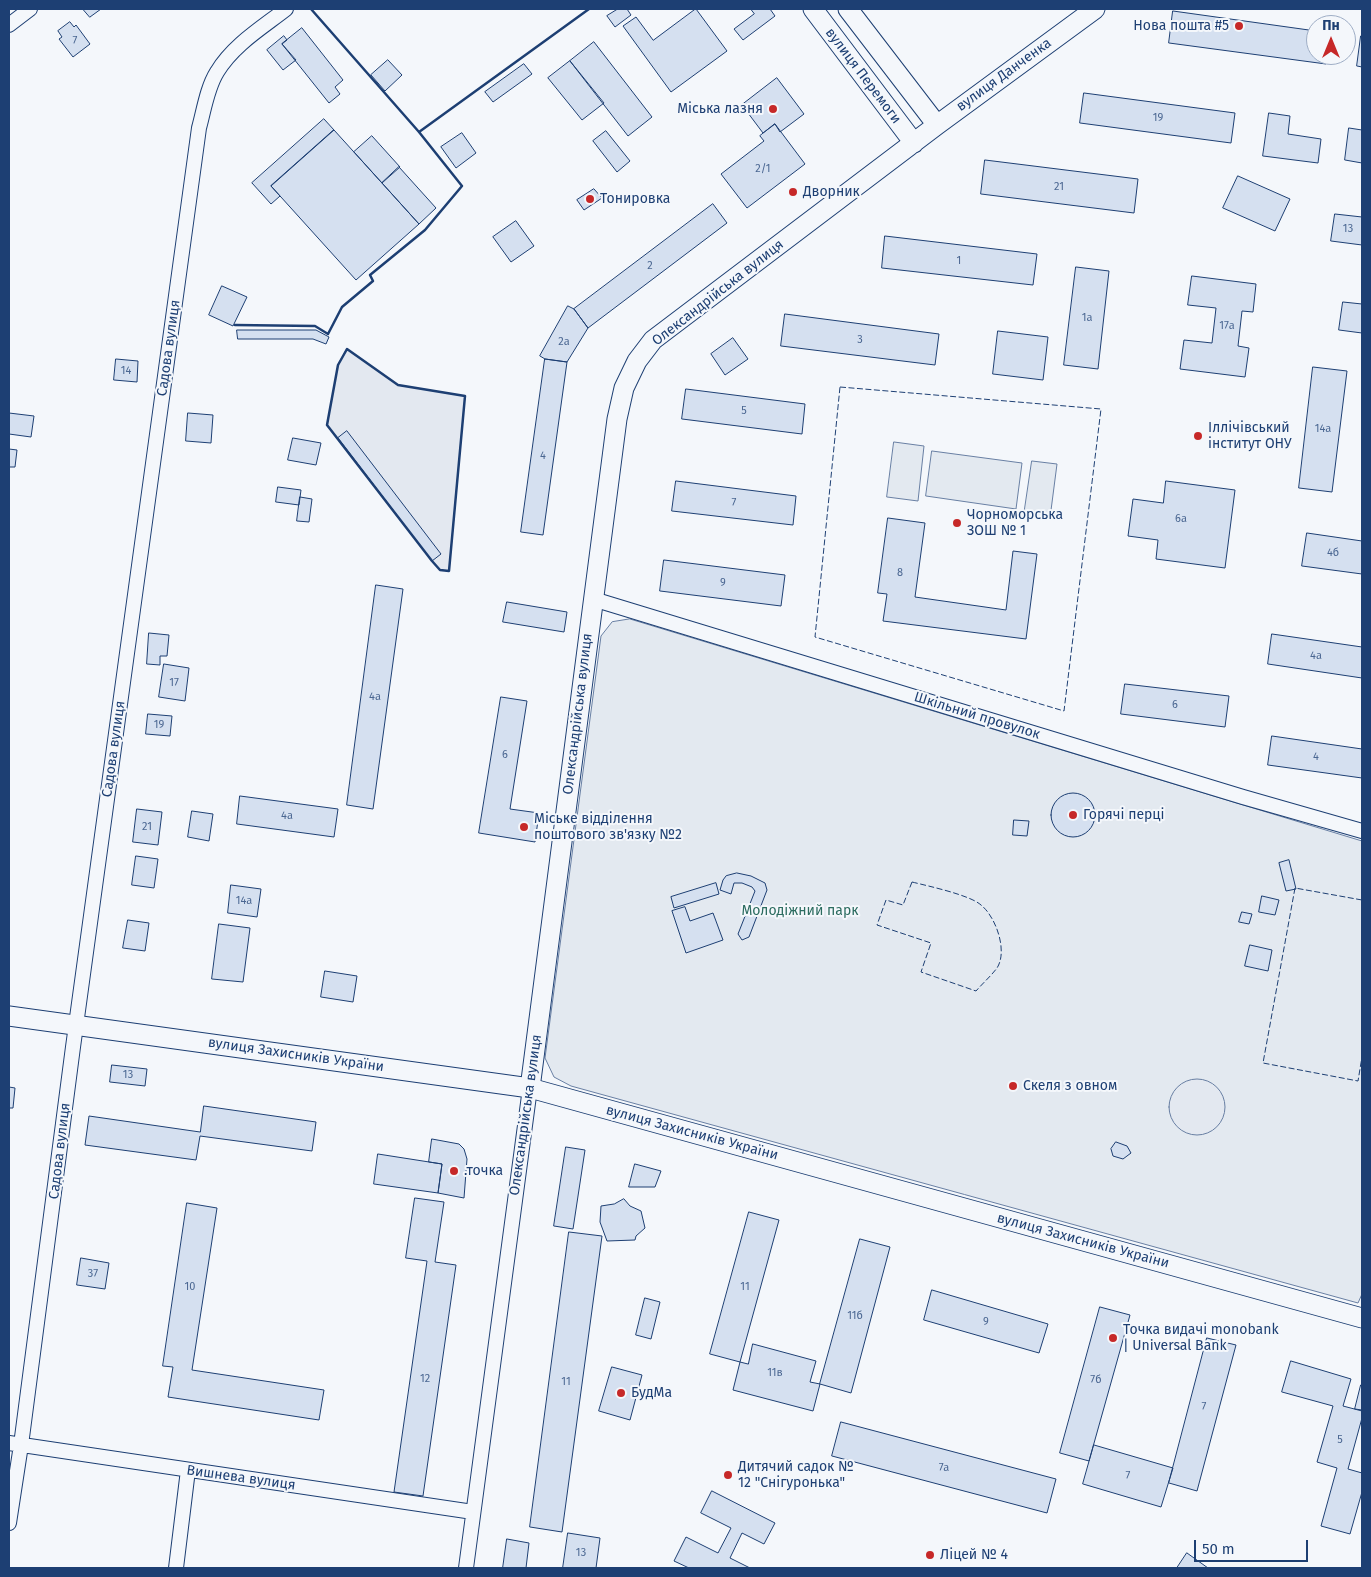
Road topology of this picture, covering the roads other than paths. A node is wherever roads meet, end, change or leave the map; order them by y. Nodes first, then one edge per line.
1 (30, 9) edge
2 (286, 9) edge
3 (812, 9) edge
4 (848, 9) edge
5 (1095, 9) edge
6 (9, 25) edge
7 (938, 124) junction
8 (914, 143) junction
9 (593, 600) junction
10 (1362, 831) edge
11 (9, 1016) edge
12 (76, 1024) junction
13 (530, 1088) junction
14 (1362, 1318) edge
15 (15, 1444) edge
16 (188, 1470) junction
17 (473, 1512) junction
18 (9, 1523) edge
19 (176, 1568) edge
20 (466, 1568) edge

1 - 6 street
2 - 12 street, Садова вулиця
3 - 8 main road, вулиця Перемоги
4 - 7 main road, вулиця Перемоги
5 - 7 main road, вулиця Данченка
7 - 8 main road, вулиця Данченка
8 - 9 main road, Олександрійська вулиця
9 - 10 street, Шкільний провулок
9 - 13 main road, Олександрійська вулиця
11 - 12 main road, вулиця Захисників України
12 - 13 main road, вулиця Захисників України
12 - 15 street, Садова вулиця
13 - 14 main road, вулиця Захисників України
13 - 17 street, Олександрійська вулиця
15 - 16 street, Вишнева вулиця
15 - 18 street, Садова вулиця
16 - 17 street, Вишнева вулиця
16 - 19 street
17 - 20 street, Олександрійська вулиця

